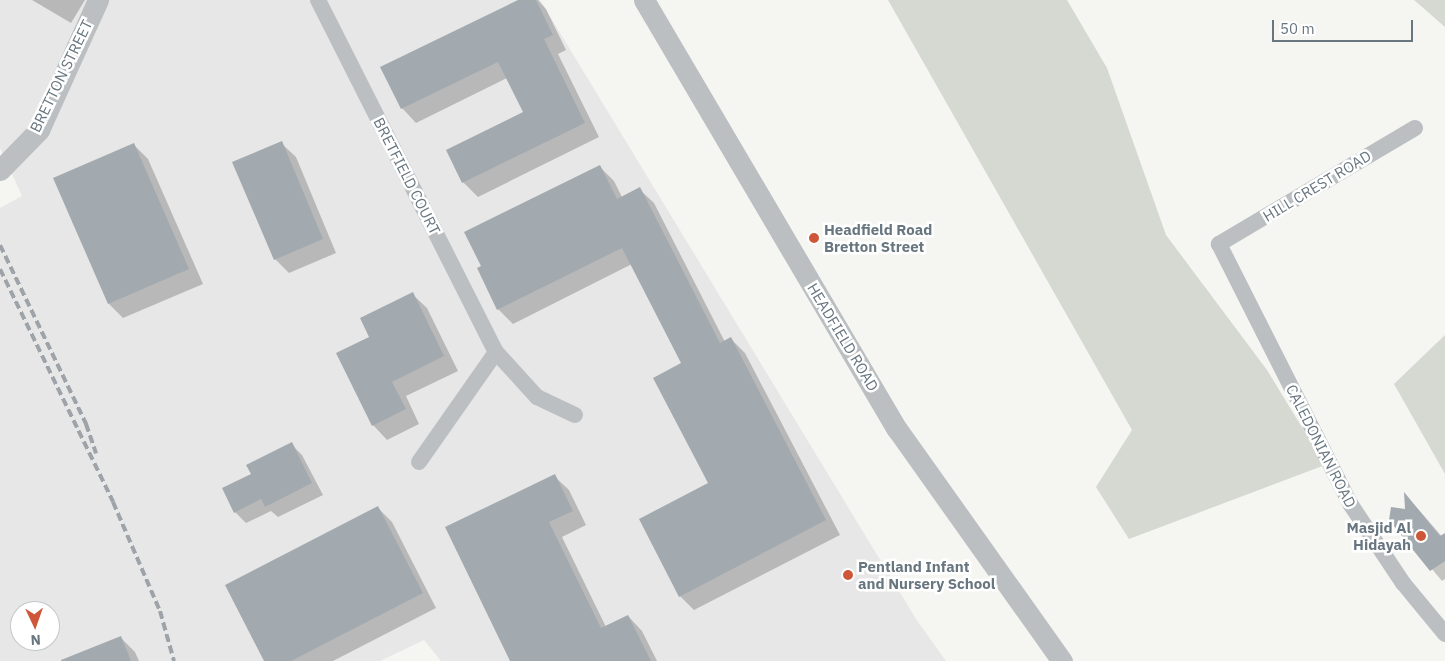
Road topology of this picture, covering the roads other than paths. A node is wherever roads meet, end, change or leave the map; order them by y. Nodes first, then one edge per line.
1 (98, 0) edge
2 (318, 0) edge
3 (644, 0) edge
4 (1415, 128) dead end
5 (0, 170) edge
6 (1219, 244) joint
7 (496, 352) junction
8 (575, 415) dead end
9 (419, 462) dead end
10 (1445, 634) edge
11 (1062, 661) edge

1 - 5 street, BRETTON STREET
2 - 7 street, BRETFIELD COURT
3 - 11 street, HEADFIELD ROAD
4 - 6 street, HILL CREST ROAD
6 - 10 street, CALEDONIAN ROAD
7 - 8 street, BRETFIELD COURT
7 - 9 street

